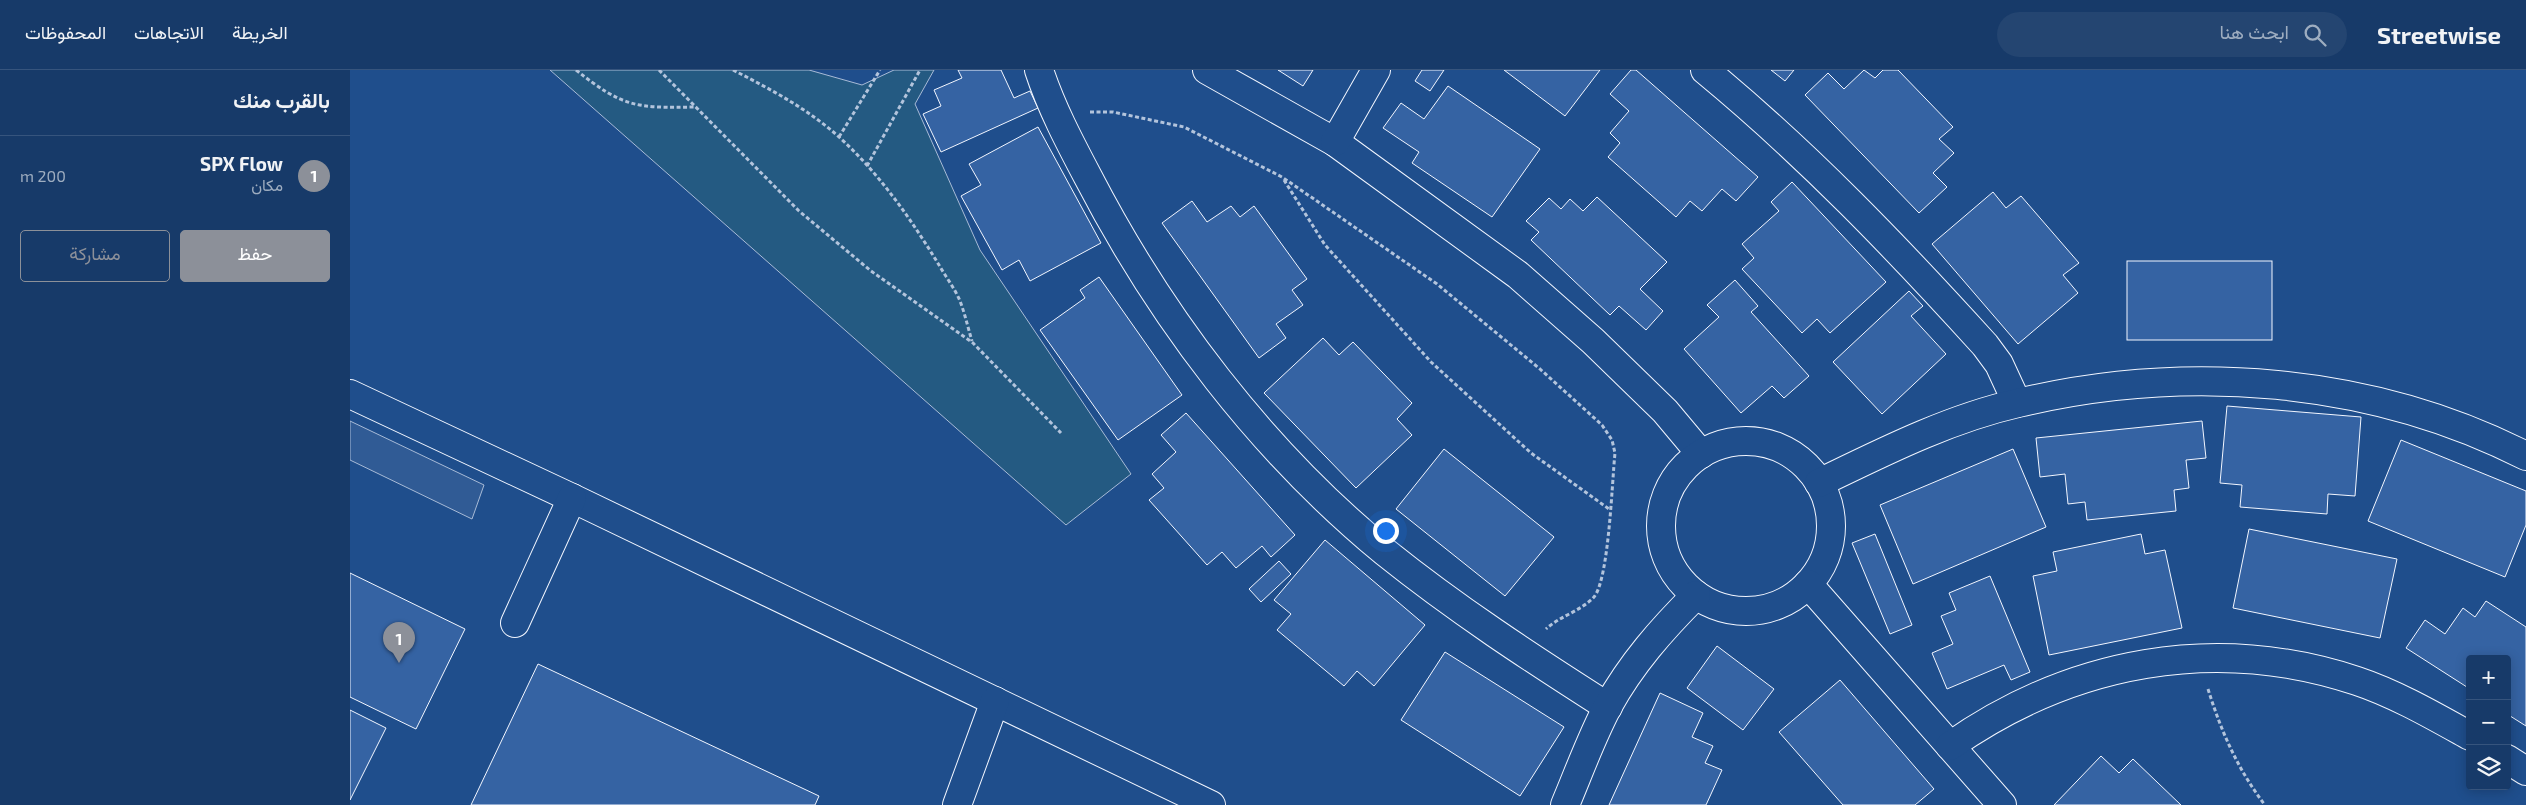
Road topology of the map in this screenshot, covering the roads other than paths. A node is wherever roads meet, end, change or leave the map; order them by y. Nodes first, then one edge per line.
1 (1039, 70) edge
2 (1207, 70) edge
3 (1376, 70) edge
4 (1705, 70) edge
5 (1335, 142) junction
6 (350, 394) edge
7 (2017, 403) junction
8 (1701, 454) junction
9 (2526, 456) edge
10 (1819, 483) junction
11 (572, 498) junction
12 (1808, 584) junction
13 (1696, 595) junction
14 (515, 623) dead end
15 (995, 701) junction
16 (1608, 706) junction
17 (2466, 734) edge
18 (1950, 746) junction
19 (2511, 762) edge
20 (2526, 771) edge
21 (957, 805) edge
22 (1211, 805) edge
23 (1565, 805) edge
24 (2002, 805) edge

1 - 16 street
2 - 5 street
3 - 5 street
4 - 7 street
5 - 8 street
6 - 11 street
7 - 9 street
7 - 10 street
8 - 10 street
8 - 13 street
10 - 12 street
11 - 14 street
11 - 15 street
12 - 13 street
12 - 18 street
13 - 16 street
15 - 21 street
15 - 22 street
16 - 23 street
17 - 18 street
18 - 24 street
19 - 20 street

